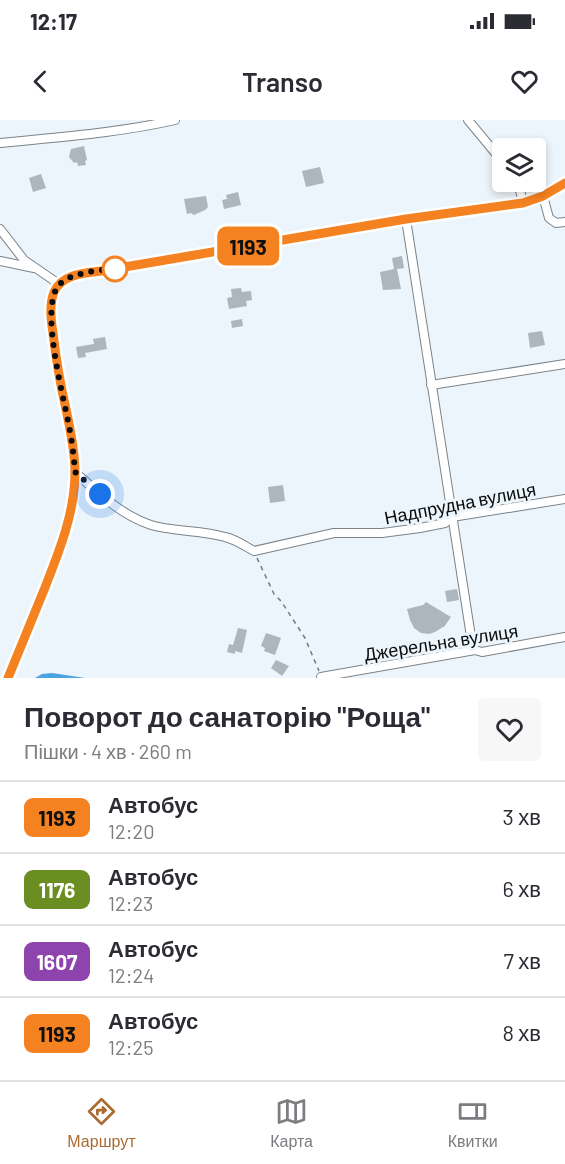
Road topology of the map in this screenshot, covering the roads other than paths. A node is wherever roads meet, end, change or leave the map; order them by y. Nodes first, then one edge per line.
1 (175, 120) edge
2 (468, 120) edge
3 (0, 143) edge
4 (492, 149) edge
5 (565, 183) edge
6 (520, 192) edge
7 (543, 196) junction
8 (523, 203) junction
9 (406, 219) junction
10 (565, 222) edge
11 (0, 229) edge
12 (0, 261) edge
13 (34, 268) junction
14 (59, 285) junction
15 (565, 364) edge
16 (431, 385) junction
17 (75, 472) junction
18 (565, 499) edge
19 (452, 517) junction
20 (565, 637) edge
21 (475, 650) junction
22 (321, 677) edge
23 (8, 678) edge

1 - 3 street
2 - 4 street
5 - 7 street
6 - 8 street
7 - 8 street
7 - 10 street
8 - 9 street
9 - 14 street
9 - 16 street
11 - 13 street
12 - 13 street
13 - 14 street
14 - 17 street
15 - 16 street
16 - 19 street
17 - 19 street, Надпрудна вулиця
17 - 23 street
18 - 19 street, Надпрудна вулиця
19 - 21 street
20 - 21 street, Джерельна вулиця
21 - 22 street, Джерельна вулиця

